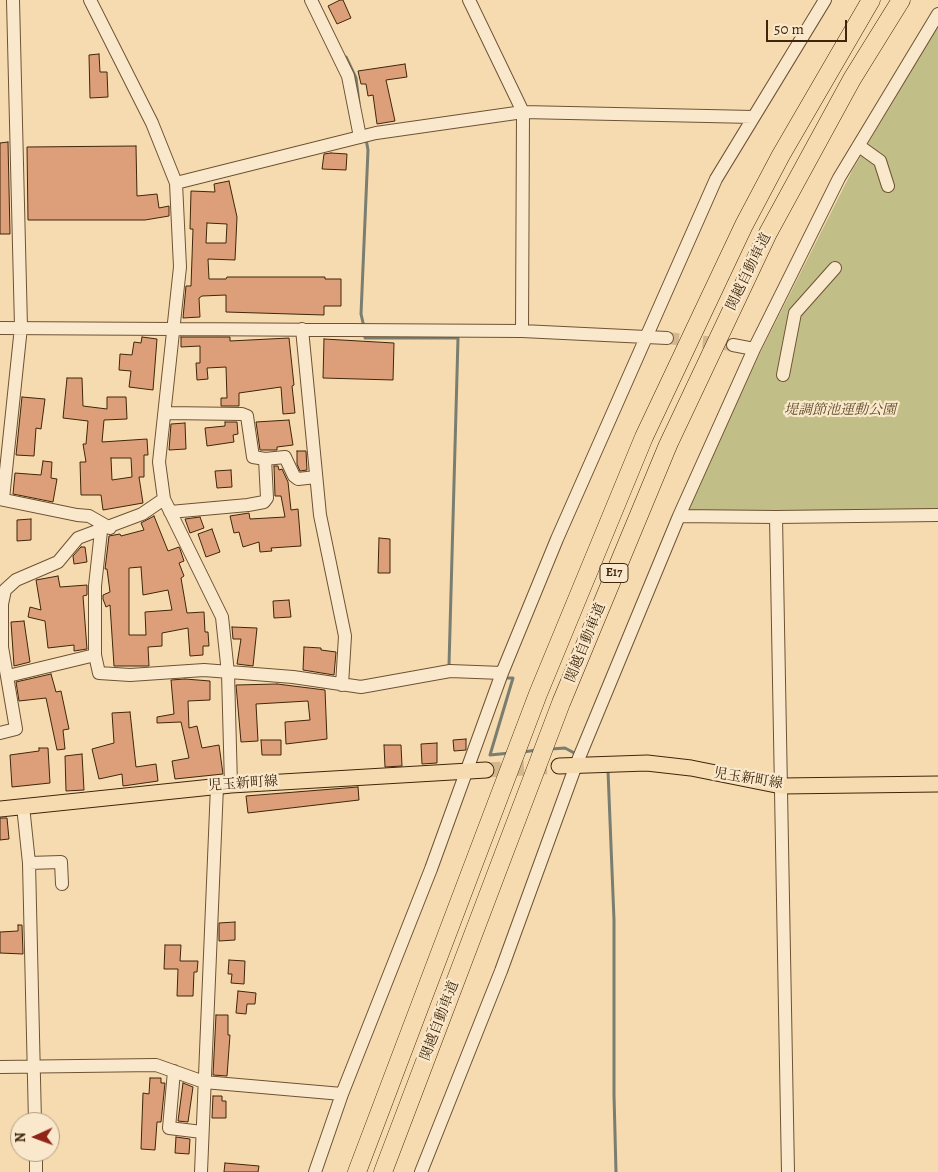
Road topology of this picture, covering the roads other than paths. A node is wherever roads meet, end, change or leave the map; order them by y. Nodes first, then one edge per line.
1 (13, 0) edge
2 (90, 0) edge
3 (311, 0) edge
4 (469, 0) edge
5 (825, 0) edge
6 (871, 0) edge
7 (901, 0) edge
8 (938, 14) edge
9 (523, 112) junction
10 (753, 117) junction
11 (360, 137) junction
12 (858, 146) junction
13 (176, 183) junction
14 (888, 186) dead end
15 (835, 268) dead end
16 (777, 303) junction
17 (795, 312) junction
18 (21, 327) junction
19 (0, 328) edge
20 (173, 328) junction
21 (302, 330) junction
22 (522, 331) junction
23 (645, 337) junction
24 (667, 338) tunnel mouth
25 (733, 345) tunnel mouth
26 (754, 349) junction
27 (784, 375) dead end
28 (166, 413) junction
29 (265, 459) junction
30 (316, 478) junction
31 (1, 499) edge
32 (164, 499) junction
33 (170, 512) junction
34 (938, 515) edge
35 (679, 516) junction
36 (776, 517) junction
37 (105, 529) junction
38 (1, 648) edge
39 (95, 654) junction
40 (502, 673) junction
41 (228, 674) junction
42 (8, 676) junction
43 (342, 685) junction
44 (6, 703) edge
45 (0, 733) edge
46 (576, 765) junction
47 (559, 766) tunnel mouth
48 (486, 770) tunnel mouth
49 (467, 771) junction
50 (938, 784) edge
51 (224, 785) junction
52 (781, 786) junction
53 (23, 806) junction
54 (0, 809) edge
55 (29, 863) junction
56 (62, 884) dead end
57 (0, 1067) edge
58 (34, 1067) junction
59 (174, 1071) junction
60 (204, 1082) junction
61 (342, 1094) junction
62 (35, 1112) edge
63 (202, 1132) junction
64 (201, 1172) edge
65 (315, 1172) edge
66 (356, 1172) edge
67 (383, 1172) edge
68 (421, 1172) edge
69 (788, 1172) edge

1 - 18 street
2 - 13 street
3 - 11 street
4 - 9 street
5 - 10 street
6 - 66 highway, 関越自動車道 / E17
7 - 67 highway, 関越自動車道 / E17
8 - 12 street
9 - 10 street
9 - 11 street
9 - 22 street
10 - 23 street
11 - 13 street
12 - 14 street
12 - 16 street
13 - 20 street
15 - 17 street
16 - 17 street
16 - 26 street
17 - 27 street
18 - 19 street
18 - 20 street
18 - 31 street
20 - 21 street
20 - 28 street
21 - 22 street
21 - 30 street
22 - 23 street
23 - 24 street
23 - 40 street
25 - 26 street
26 - 35 street
28 - 29 street
28 - 32 street
29 - 30 street
29 - 33 street
30 - 43 street
31 - 37 street
32 - 33 street
32 - 37 street
33 - 41 street
34 - 36 street
35 - 36 street
35 - 46 street
36 - 52 street
37 - 38 street
37 - 39 street
38 - 42 street
39 - 41 street
39 - 42 street
40 - 43 street
40 - 49 street
41 - 43 street
41 - 51 street
42 - 44 street
44 - 45 street
46 - 47 main road, 児玉新町線
46 - 52 main road, 児玉新町線
46 - 68 street
48 - 49 main road, 児玉新町線
49 - 51 main road, 児玉新町線
49 - 61 street
50 - 52 main road, 児玉新町線
51 - 53 main road, 児玉新町線
51 - 60 street
52 - 69 street
53 - 54 main road, 児玉新町線
53 - 55 street
55 - 56 street
55 - 58 street
57 - 58 street
58 - 59 street
58 - 62 street
59 - 60 street
59 - 63 street
60 - 61 street
60 - 63 street
61 - 65 street
63 - 64 street

